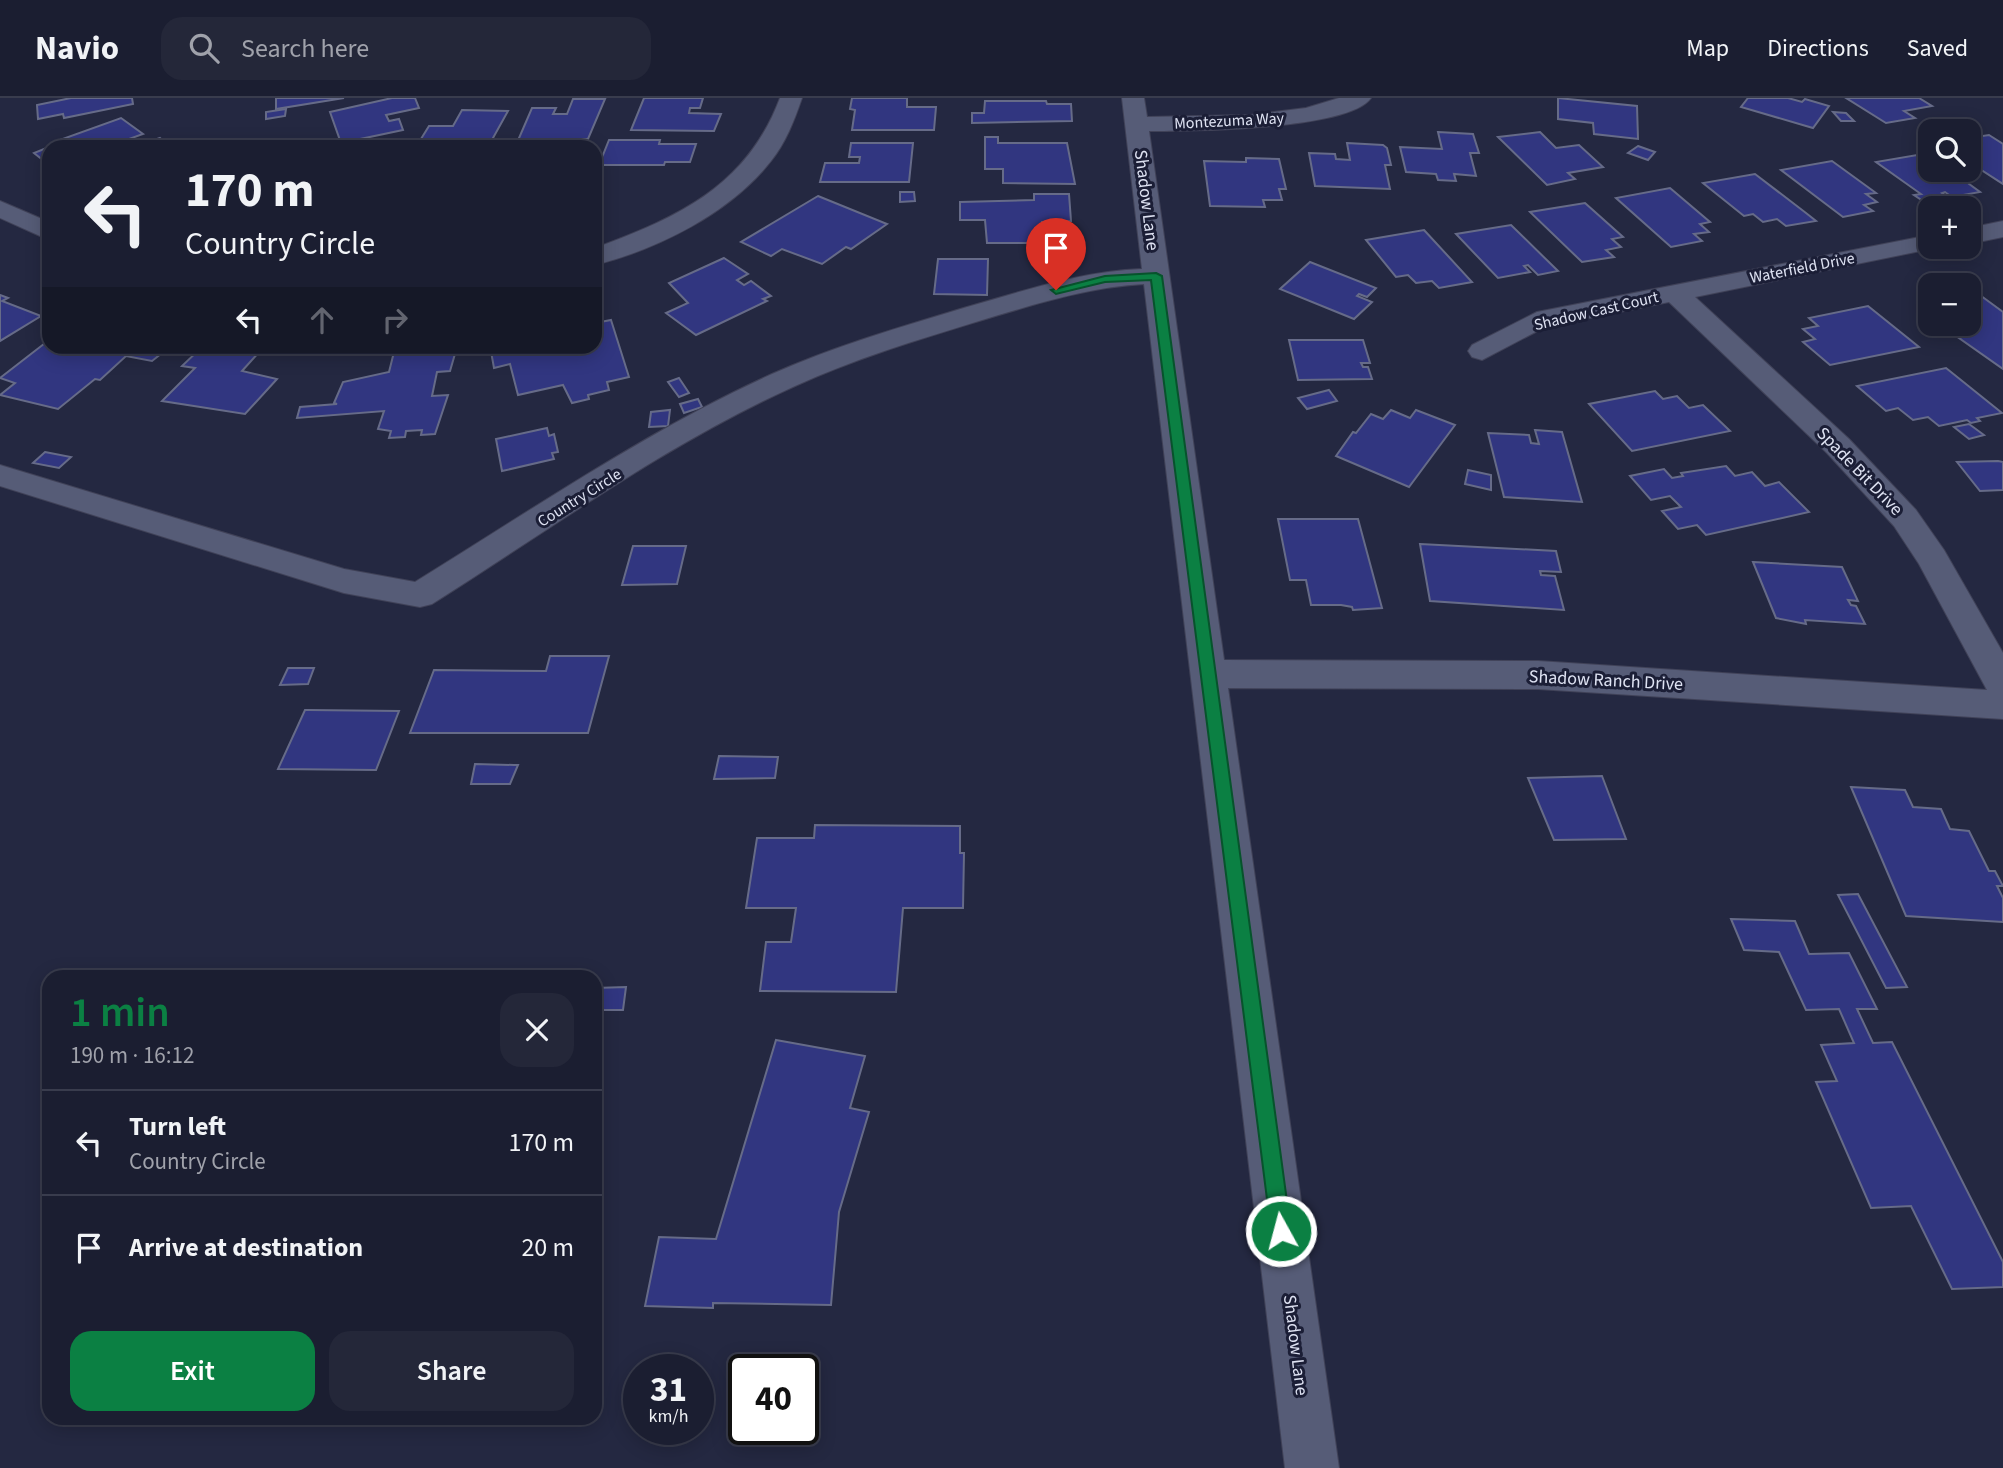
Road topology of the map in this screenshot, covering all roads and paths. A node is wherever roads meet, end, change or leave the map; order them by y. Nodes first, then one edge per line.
1 (791, 98) edge
2 (1360, 98) edge
3 (1135, 111) edge
4 (0, 208) edge
5 (42, 229) edge
6 (2003, 229) edge
7 (1981, 234) edge
8 (1918, 245) edge
9 (602, 254) edge
10 (1156, 276) junction
11 (1674, 292) junction
12 (1482, 351) dead end
13 (0, 475) edge
14 (1208, 674) junction
15 (2003, 685) edge
16 (2003, 705) edge
17 (1312, 1468) edge

1 - 9 street
2 - 3 street, Montezuma Way
3 - 10 street, Shadow Lane
4 - 5 street
6 - 7 street
8 - 11 street, Waterfield Drive
10 - 13 street, Country Circle
10 - 14 street, Shadow Lane
11 - 12 street, Shadow Cast Court
11 - 15 street, Spade Bit Drive
14 - 16 street, Shadow Ranch Drive
14 - 17 street, Shadow Lane

